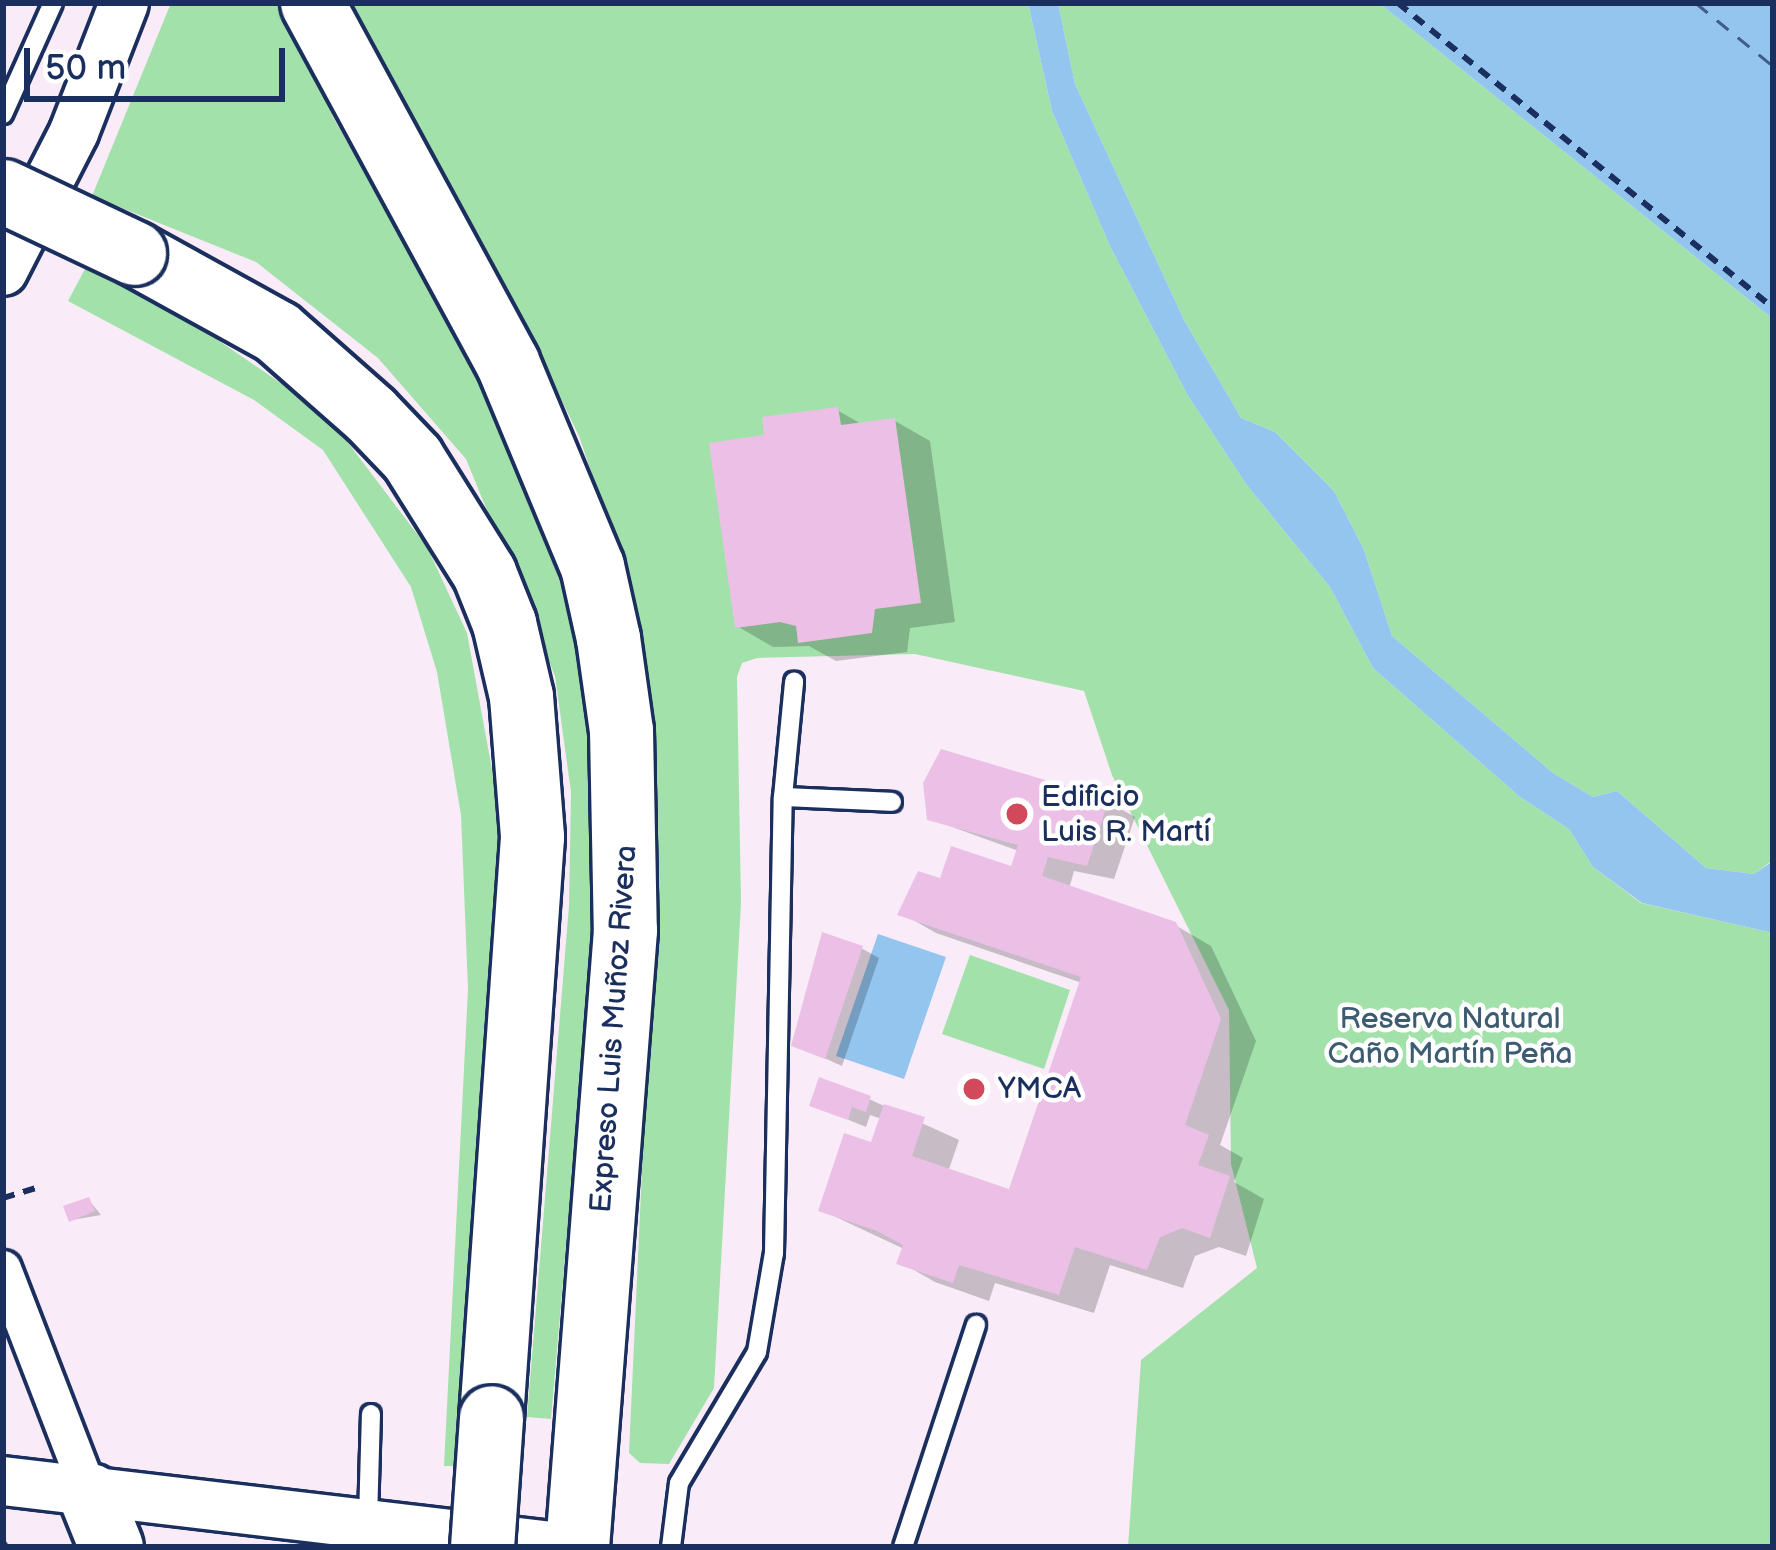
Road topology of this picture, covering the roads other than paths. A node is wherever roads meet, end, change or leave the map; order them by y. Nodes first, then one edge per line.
1 (53, 3) edge
2 (124, 3) edge
3 (312, 3) edge
4 (3, 115) edge
5 (3, 191) edge
6 (3, 271) edge
7 (794, 682) dead end
8 (783, 796) junction
9 (892, 802) dead end
10 (3, 1269) edge
11 (976, 1325) dead end
12 (371, 1414) dead end
13 (3, 1481) edge
14 (368, 1520) junction
15 (101, 1521) edge
16 (482, 1547) edge
17 (560, 1547) edge
18 (577, 1547) edge
19 (671, 1547) edge
20 (903, 1547) edge

1 - 4 lane
2 - 6 street
3 - 18 highway, Expreso Luis Muñoz Rivera
5 - 16 highway, bridge
7 - 8 lane
8 - 9 lane
8 - 19 lane
10 - 15 street
11 - 20 lane
12 - 14 lane
13 - 15 street
14 - 15 street
14 - 17 street

